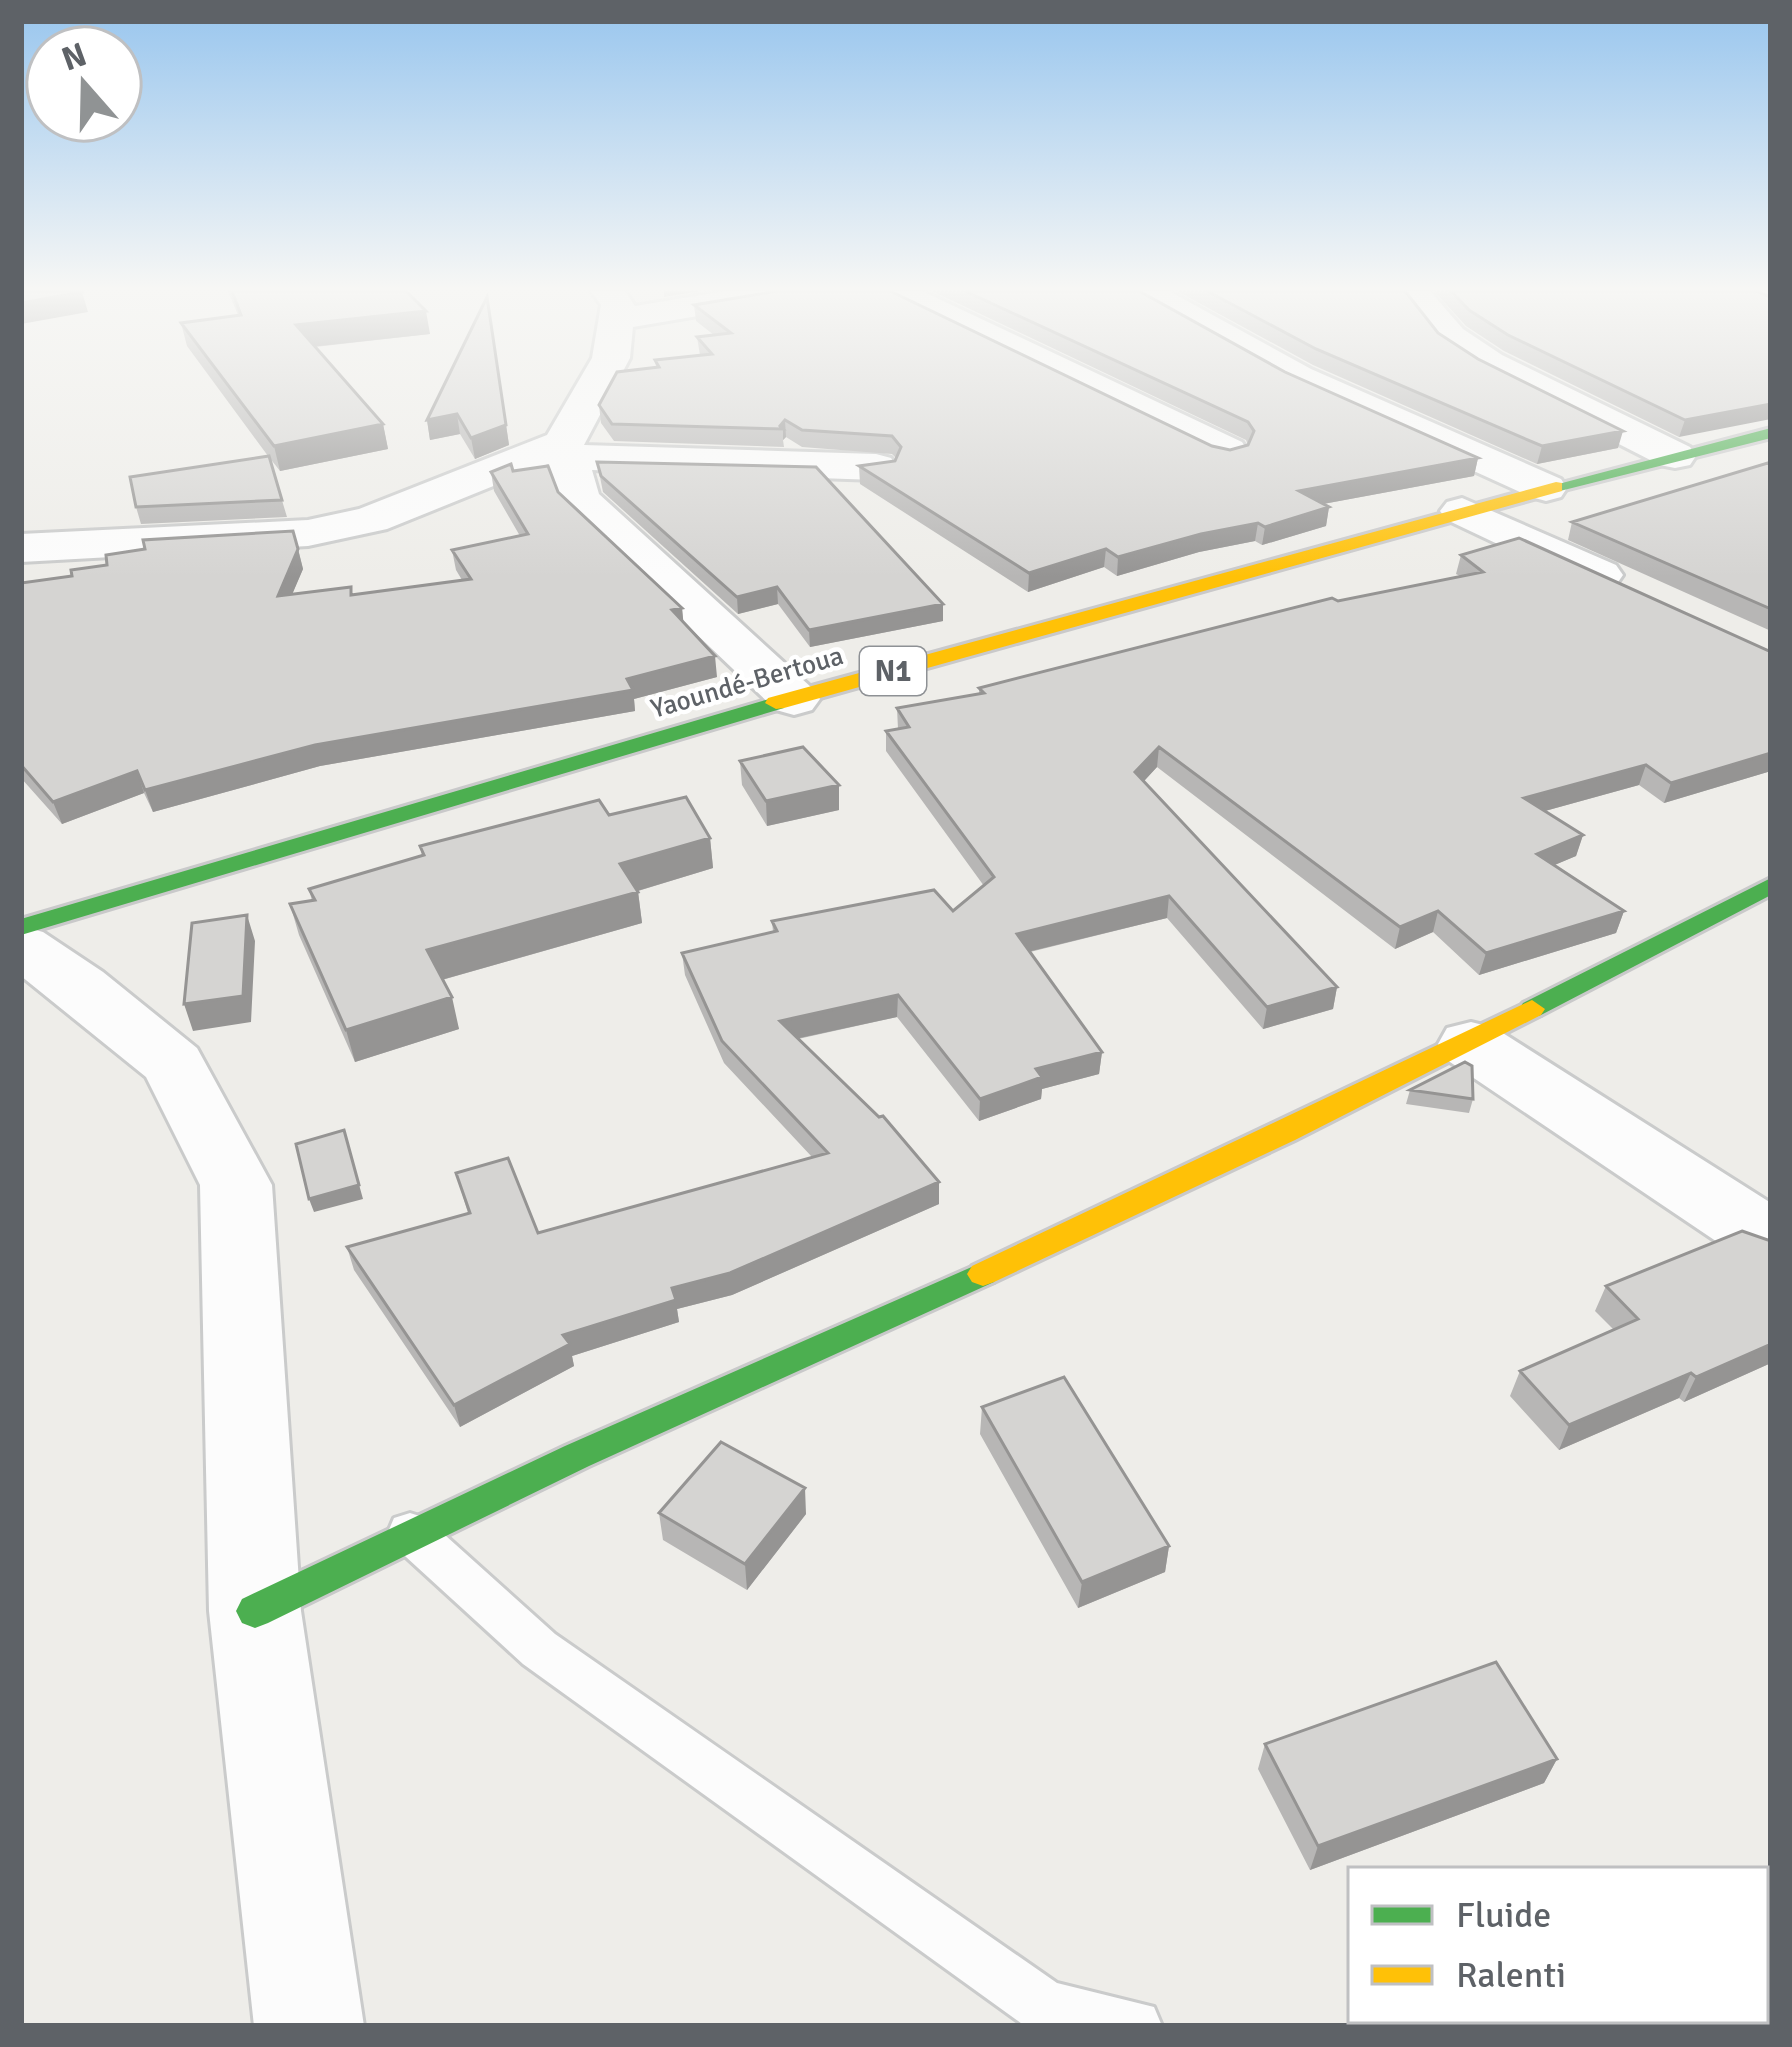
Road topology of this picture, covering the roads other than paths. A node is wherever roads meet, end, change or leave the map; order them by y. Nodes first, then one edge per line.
1 (596, 387) edge
2 (1093, 387) edge
3 (1319, 387) edge
4 (1536, 387) edge
5 (1771, 433) edge
6 (564, 450) junction
7 (1227, 451) edge
8 (1675, 456) junction
9 (876, 467) edge
10 (1546, 488) junction
11 (1462, 512) junction
12 (21, 548) edge
13 (1647, 597) edge
14 (794, 699) junction
15 (1771, 885) edge
16 (21, 928) edge
17 (21, 946) edge
18 (1471, 1044) junction
19 (1771, 1240) edge
20 (409, 1531) junction
21 (255, 1611) junction
22 (1050, 2017) edge
23 (309, 2026) edge
24 (1135, 2026) edge

1 - 6 street
2 - 7 street
3 - 10 street
4 - 8 street
5 - 8 main road, Yaoundé-Bertoua / N1
6 - 9 street
6 - 12 street
6 - 14 street
8 - 10 main road, Yaoundé-Bertoua / N1
10 - 11 main road, Yaoundé-Bertoua / N1
11 - 13 street
11 - 14 main road, Yaoundé-Bertoua / N1
14 - 16 main road, Yaoundé-Bertoua / N1
15 - 18 main road
17 - 21 street
18 - 19 street
18 - 20 main road
20 - 21 main road
20 - 22 lane
21 - 23 street
22 - 24 lane

